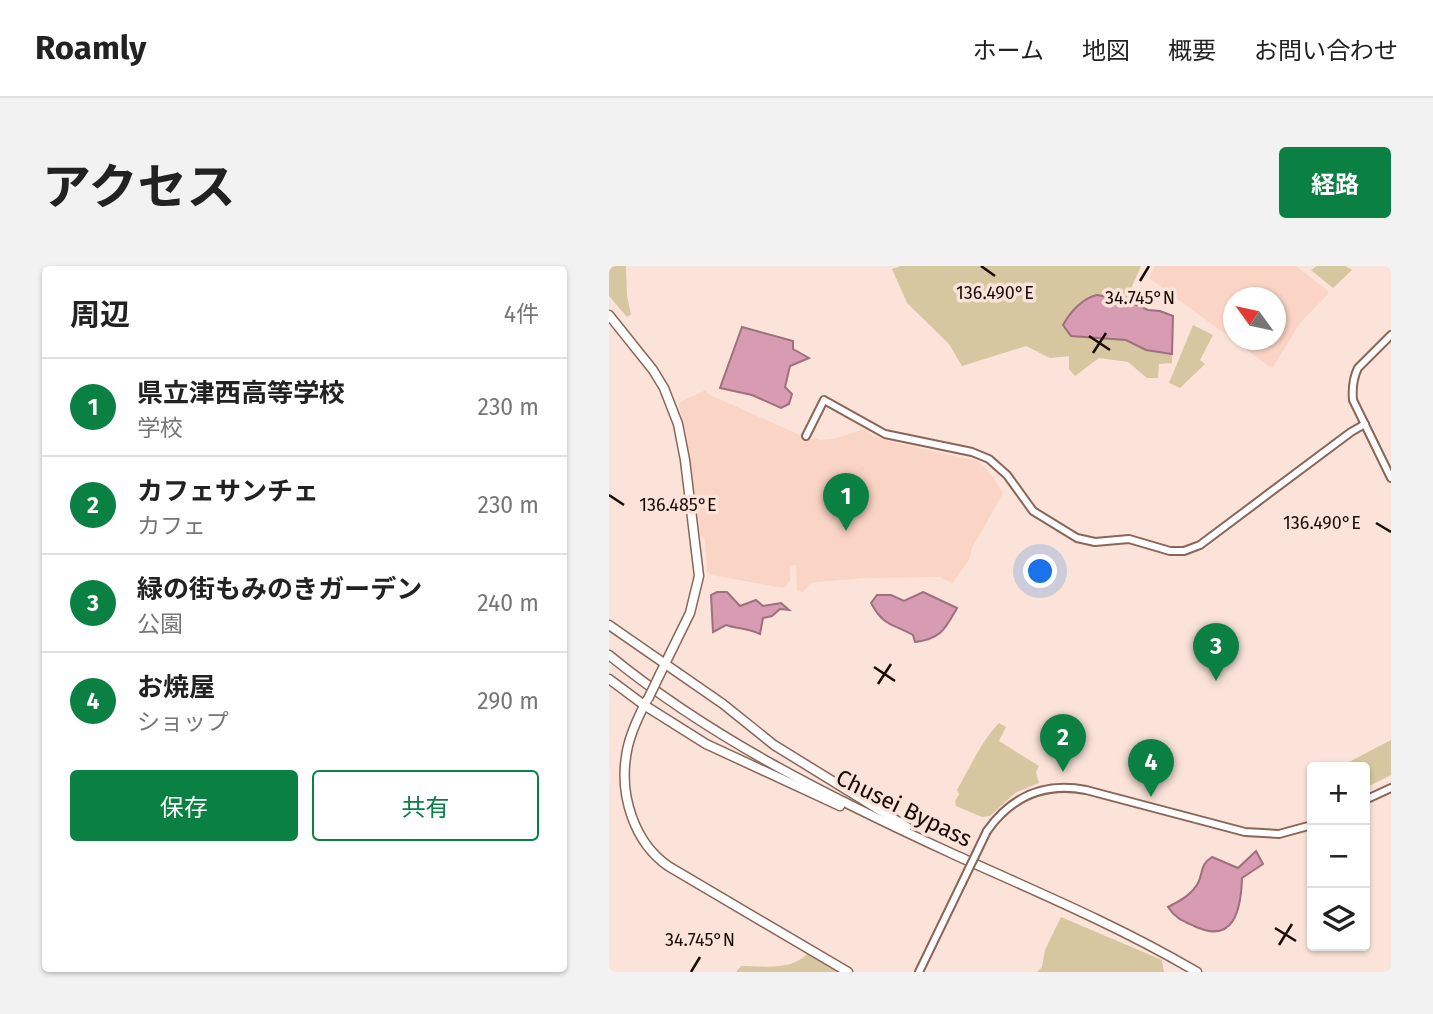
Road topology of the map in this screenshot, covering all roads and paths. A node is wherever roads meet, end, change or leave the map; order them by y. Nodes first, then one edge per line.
1 (609, 315) edge
2 (1391, 335) edge
3 (1365, 424) junction
4 (806, 436) dead end
5 (1391, 478) edge
6 (609, 625) edge
7 (609, 655) edge
8 (666, 664) junction
9 (609, 679) edge
10 (646, 702) junction
11 (1391, 788) edge
12 (1370, 798) edge
13 (1307, 826) edge
14 (895, 827) junction
15 (987, 869) junction
16 (848, 972) edge
17 (919, 972) edge
18 (1196, 972) edge

1 - 8 main road
2 - 3 street
3 - 4 street
3 - 5 street
6 - 8 main road
7 - 14 main road, Chusei Bypass
8 - 10 main road, bridge
8 - 15 main road
9 - 10 main road
10 - 14 main road
10 - 16 main road
11 - 12 street
13 - 17 street, bridge
14 - 15 main road, Chusei Bypass
15 - 18 main road, Chusei Bypass

